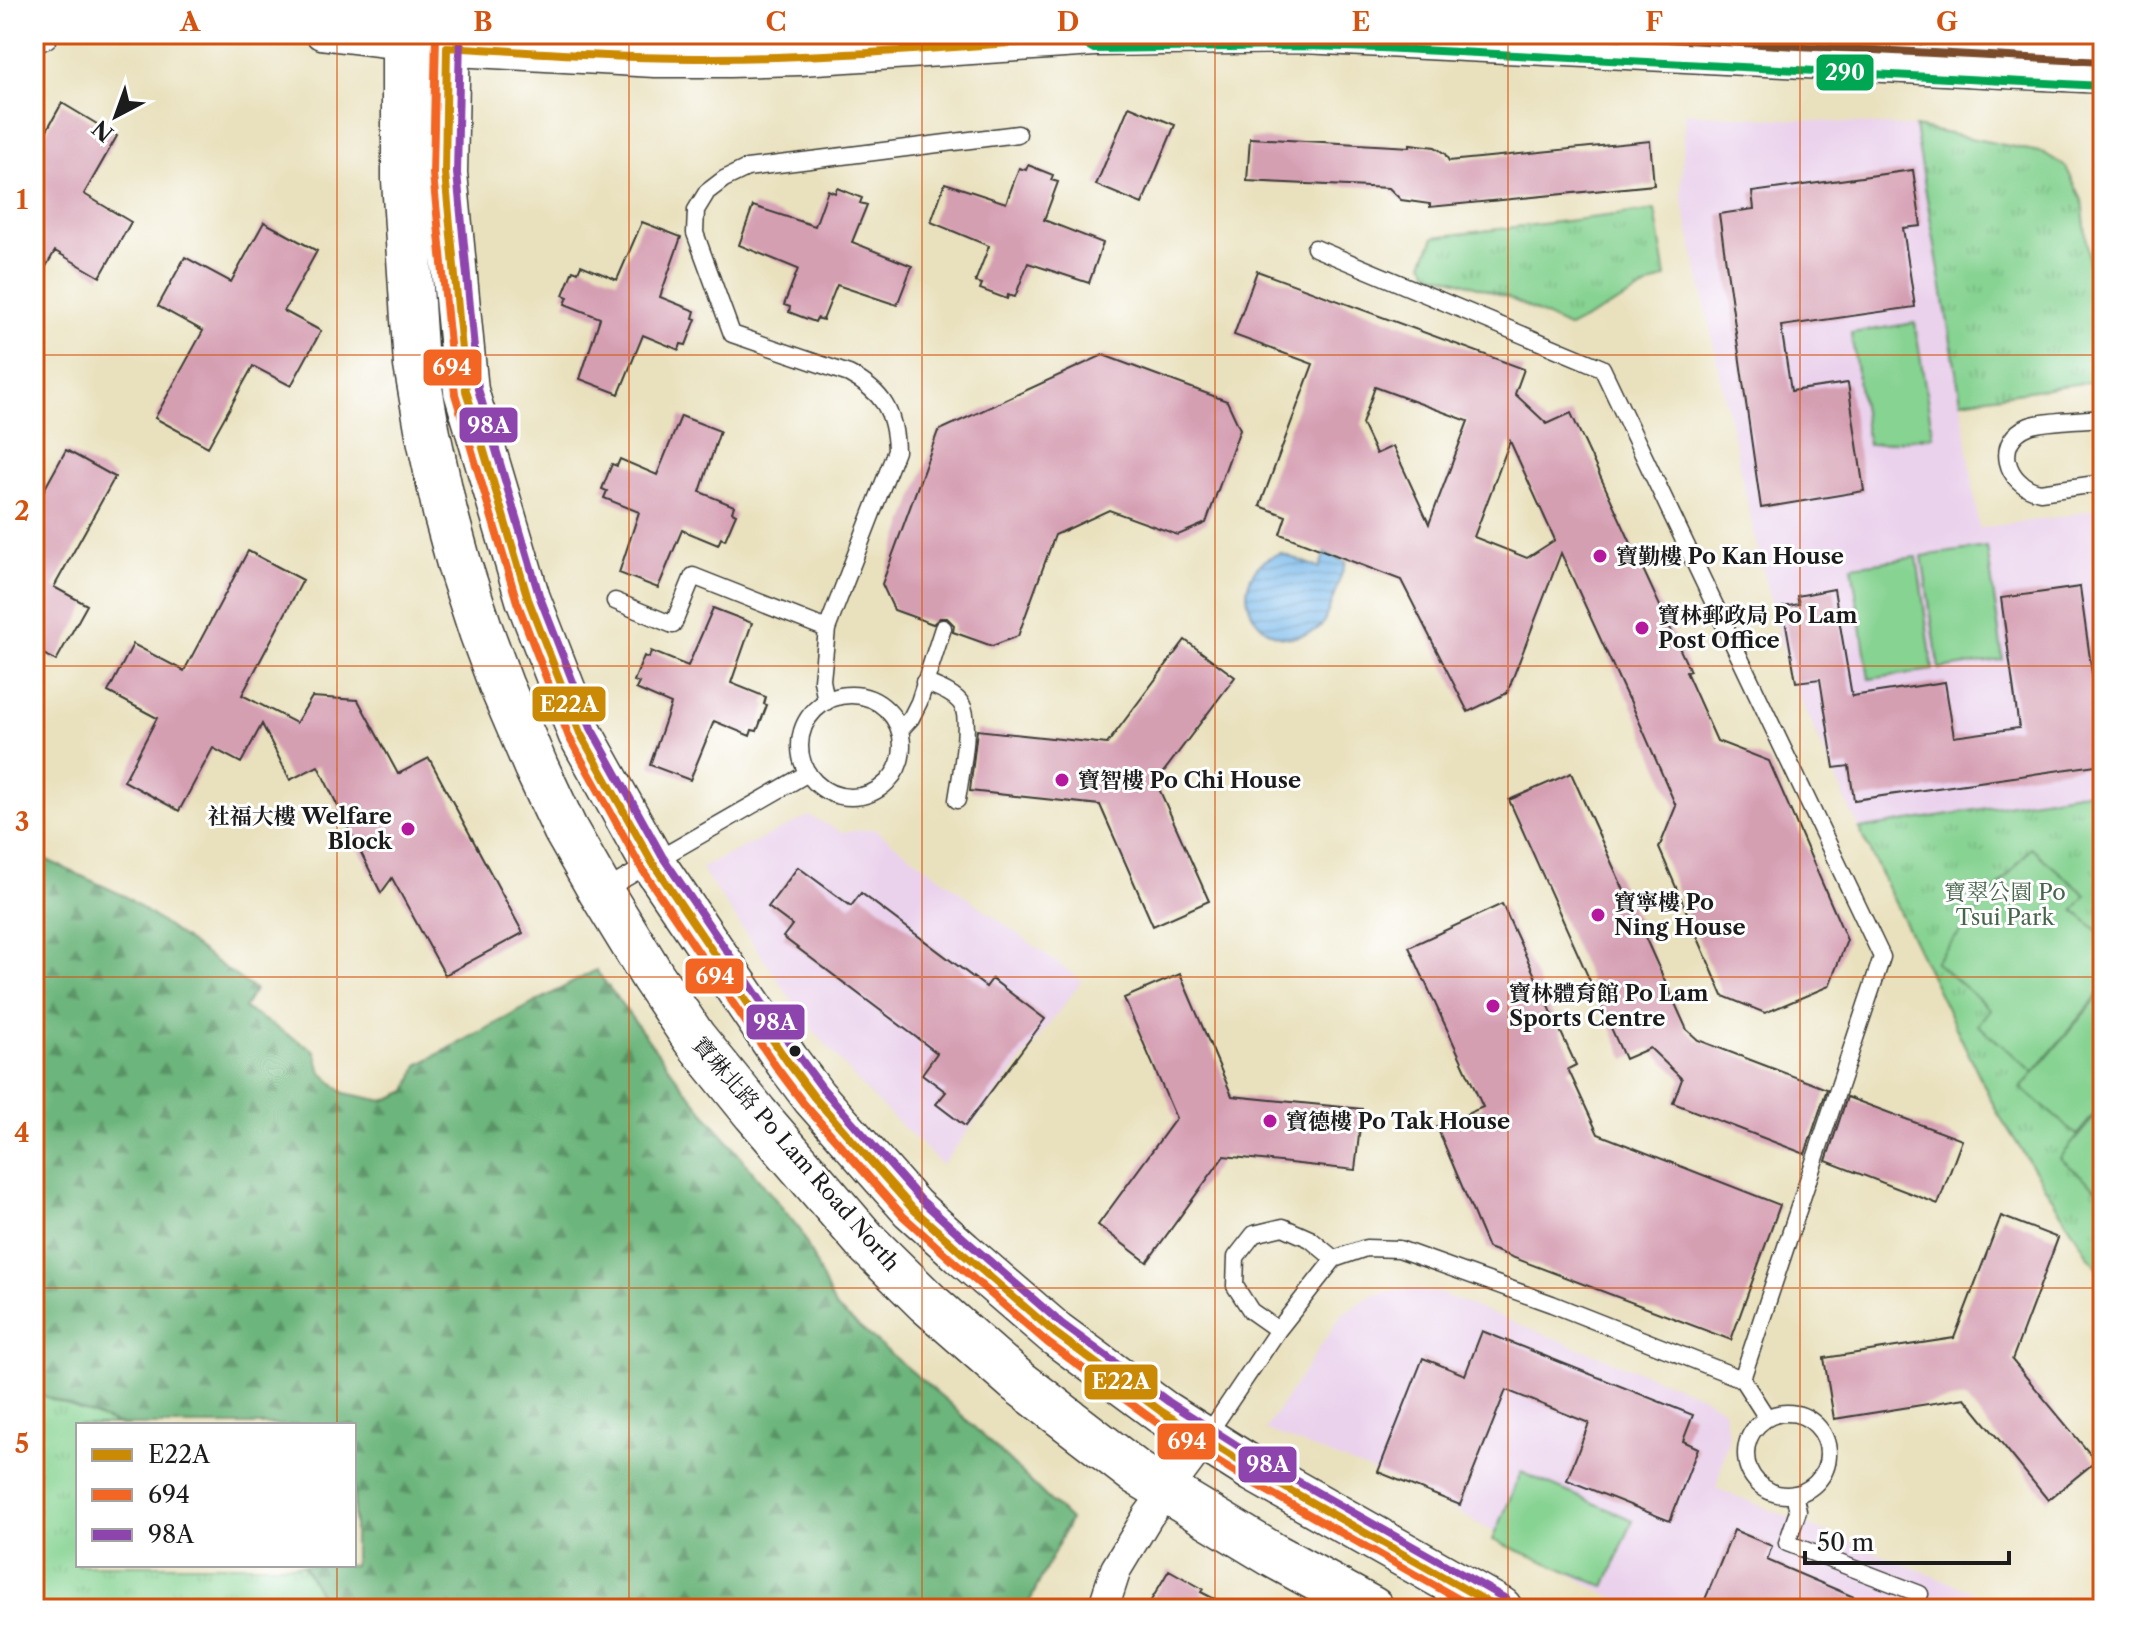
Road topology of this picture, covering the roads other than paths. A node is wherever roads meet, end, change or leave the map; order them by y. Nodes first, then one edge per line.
1 (43, 34) edge
2 (321, 34) edge
3 (1941, 34) edge
4 (1095, 36) edge
5 (34, 38) edge
6 (404, 39) edge
7 (448, 41) edge
8 (1691, 44) edge
9 (2098, 72) edge
10 (1018, 134) dead end
11 (1315, 248) dead end
12 (2103, 418) edge
13 (2103, 483) edge
14 (615, 601) dead end
15 (943, 628) dead end
16 (827, 629) junction
17 (924, 682) junction
18 (826, 702) junction
19 (900, 730) junction
20 (808, 773) junction
21 (957, 800) dead end
22 (652, 862) junction
23 (601, 892) junction
24 (1334, 1259) junction
25 (1278, 1330) junction
26 (1742, 1379) junction
27 (1767, 1418) junction
28 (1205, 1439) junction
29 (1165, 1492) junction
30 (1794, 1494) junction
31 (1920, 1594) dead end
32 (1103, 1609) edge
33 (1372, 1609) edge
34 (1500, 1609) edge

1 - 5 street
2 - 6 street
3 - 9 street
4 - 7 street
4 - 8 street
6 - 7 street
6 - 23 main road, 寶琳北路 Po Lam Road North
7 - 22 main road
8 - 9 street
10 - 16 lane
11 - 26 lane
12 - 13 lane
14 - 16 lane
15 - 17 lane
16 - 18 lane
17 - 19 lane
17 - 21 lane
18 - 19 lane
18 - 20 lane
19 - 20 lane
20 - 22 lane
22 - 23 lane
22 - 28 main road
23 - 29 main road, 寶琳北路 Po Lam Road North
24 - 25 lane
24 - 25 lane
24 - 26 lane
25 - 28 lane
26 - 27 lane
27 - 30 lane
27 - 30 lane
28 - 29 street
28 - 34 main road
29 - 32 street
29 - 33 main road, 寶琳北路 Po Lam Road North
30 - 31 lane

